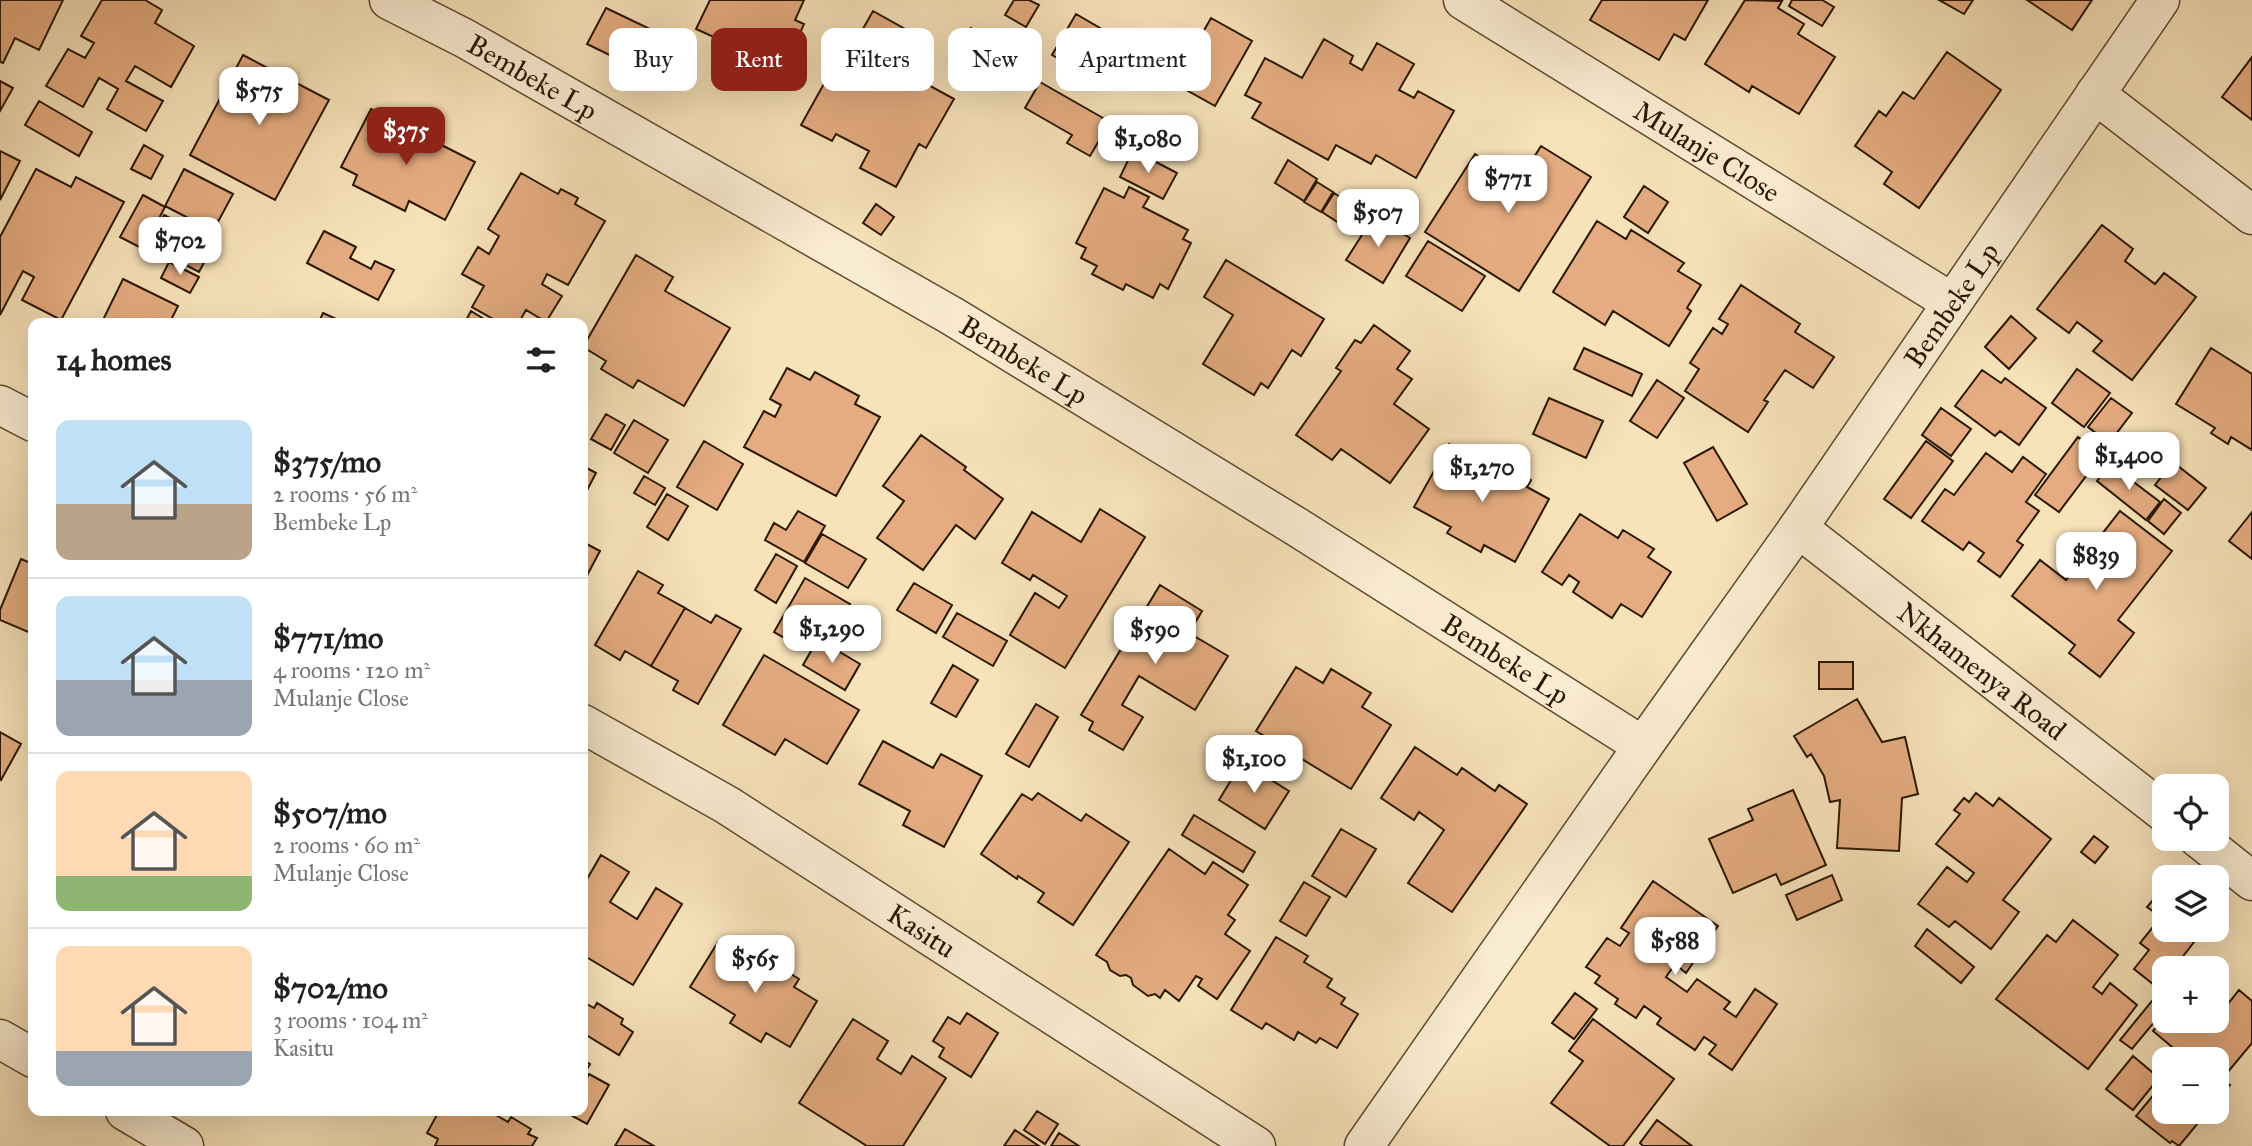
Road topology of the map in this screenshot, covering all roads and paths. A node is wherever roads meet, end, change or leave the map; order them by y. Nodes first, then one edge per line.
1 (389, 0) edge
2 (1463, 0) edge
3 (2160, 0) edge
4 (2095, 94) junction
5 (2252, 215) edge
6 (1951, 302) junction
7 (0, 405) edge
8 (28, 419) edge
9 (1798, 528) junction
10 (588, 727) edge
11 (1643, 746) junction
12 (2152, 803) edge
13 (2214, 851) edge
14 (2252, 881) edge
15 (0, 1039) edge
16 (28, 1055) edge
17 (133, 1116) edge
18 (184, 1146) edge
19 (1256, 1146) edge
20 (1364, 1146) edge

1 - 11 street, Bembeke Lp
2 - 6 street, Mulanje Close
3 - 4 street, Bembeke Lp
4 - 5 street
4 - 6 street, Bembeke Lp
6 - 9 street, Bembeke Lp
7 - 8 street
9 - 11 street, Bembeke Lp
9 - 12 street, Nkhamenya Road
10 - 19 street, Kasitu
11 - 20 street, Bembeke Lp
13 - 14 street
15 - 16 street
17 - 18 street

